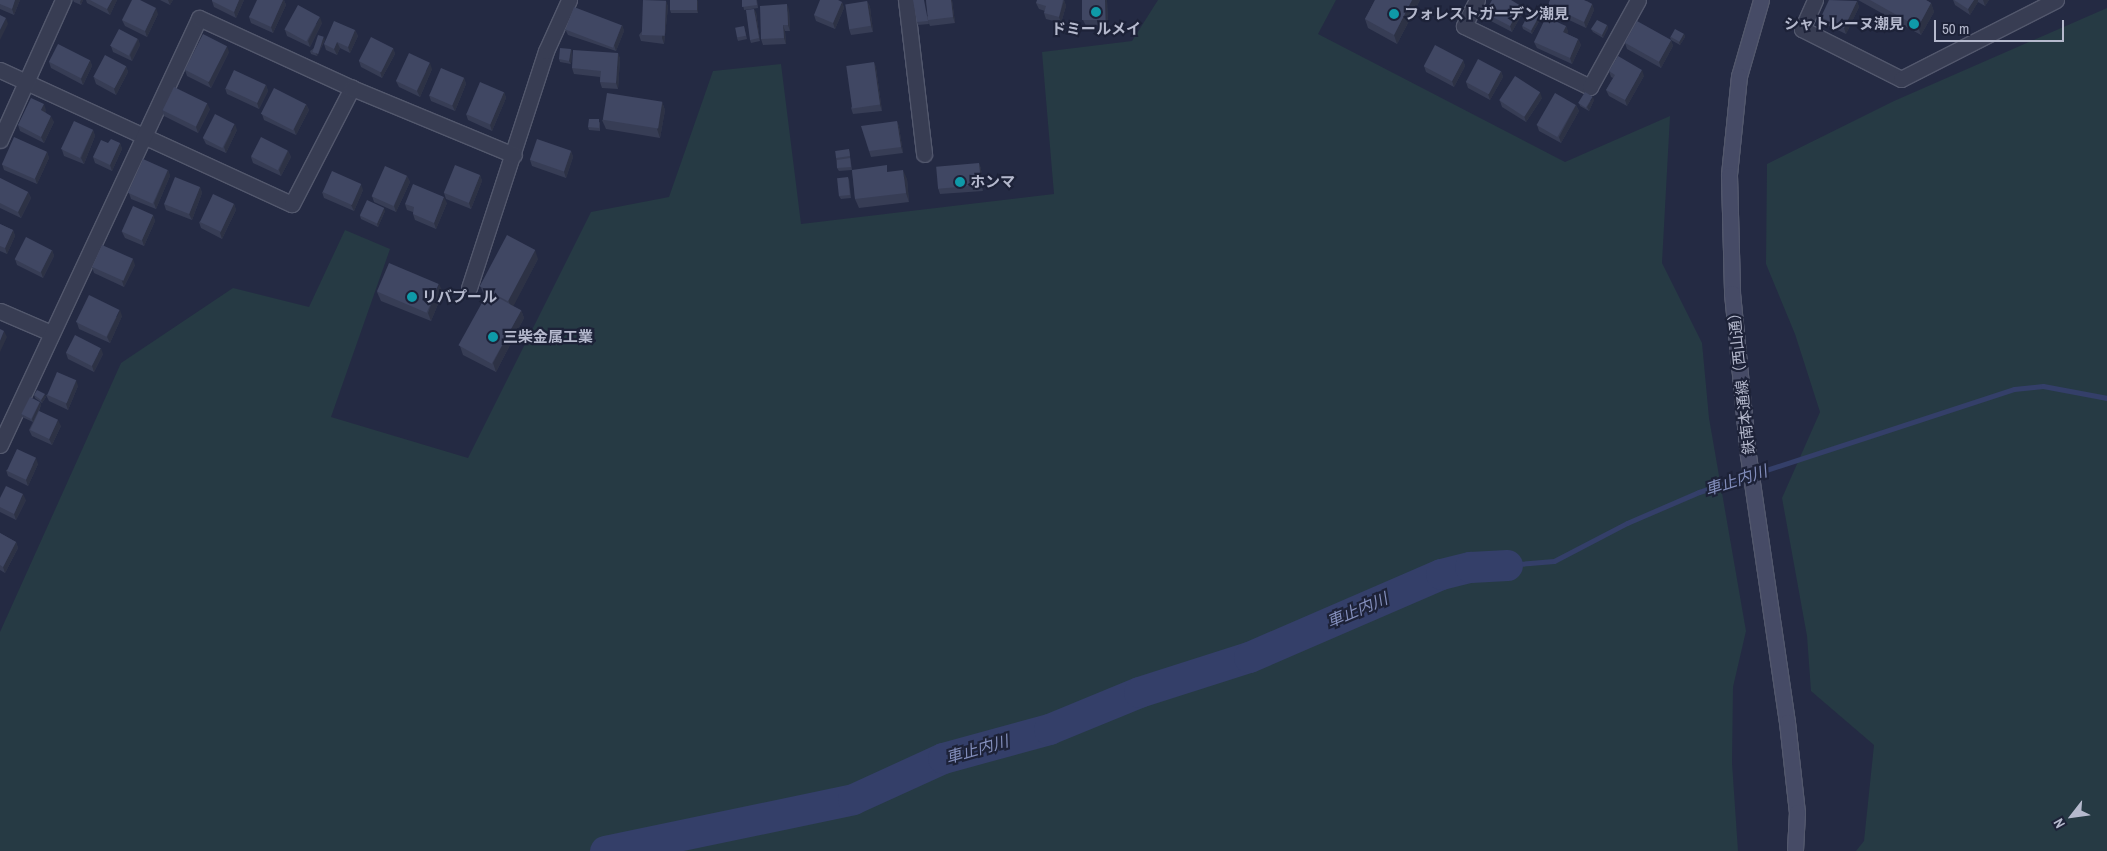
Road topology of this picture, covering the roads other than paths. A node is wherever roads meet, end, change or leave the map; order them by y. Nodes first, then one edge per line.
1 (63, 0) edge
2 (569, 0) edge
3 (906, 0) edge
4 (1477, 0) edge
5 (1638, 0) edge
6 (1761, 0) edge
7 (1816, 0) edge
8 (2056, 0) edge
9 (0, 70) edge
10 (26, 82) junction
11 (352, 88) junction
12 (142, 135) junction
13 (0, 140) edge
14 (924, 154) dead end
15 (514, 155) junction
16 (469, 288) dead end
17 (0, 311) edge
18 (51, 333) junction
19 (0, 445) edge
20 (1795, 851) edge

1 - 10 street
2 - 15 street
3 - 14 street
4 - 5 street
6 - 20 street, 鉄南本通線（西山通）
7 - 8 street
9 - 10 street
10 - 12 street
10 - 13 street
11 - 12 street
11 - 12 street
11 - 15 street
12 - 18 street
15 - 16 street
17 - 18 street
18 - 19 street

